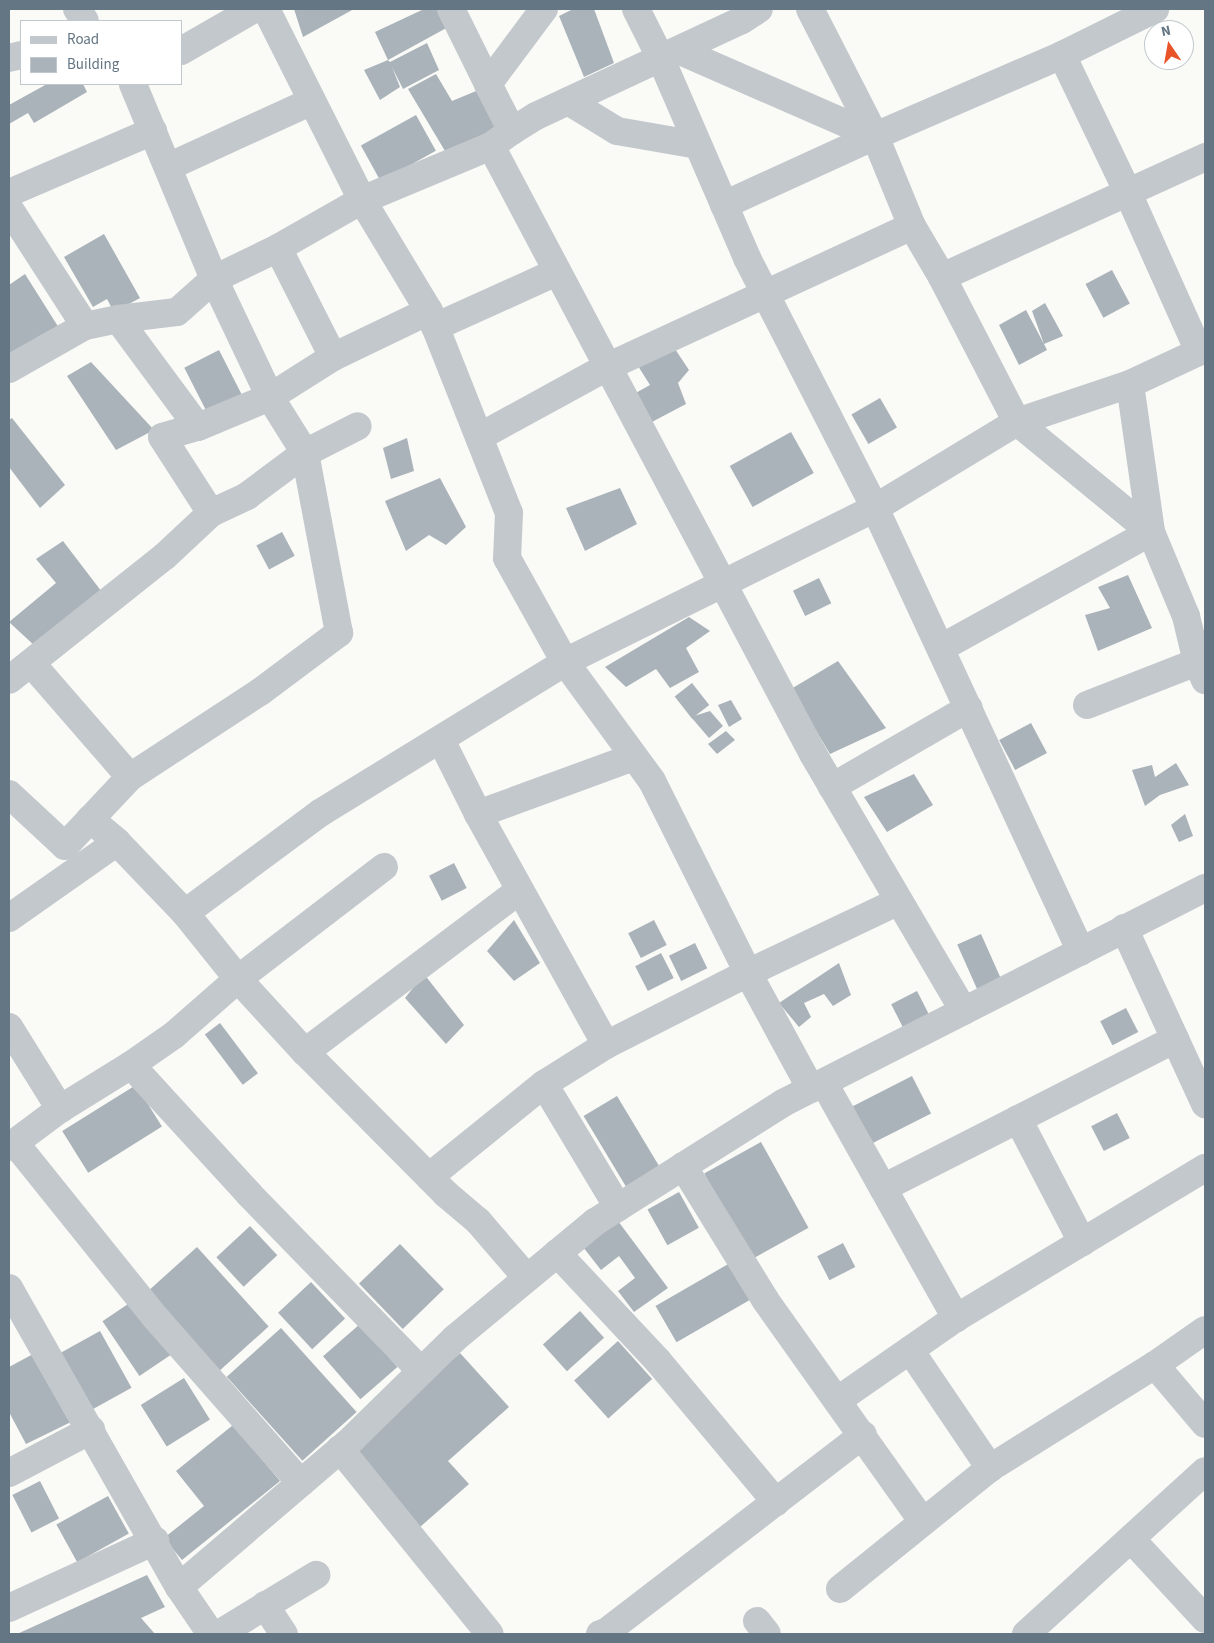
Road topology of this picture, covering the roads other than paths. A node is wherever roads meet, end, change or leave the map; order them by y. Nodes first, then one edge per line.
1 (77, 9) edge
2 (254, 9) edge
3 (266, 9) edge
4 (451, 9) edge
5 (544, 9) edge
6 (636, 9) edge
7 (759, 9) edge
8 (810, 9) edge
9 (1155, 9) edge
10 (84, 20) edge
11 (182, 50) edge
12 (670, 55) junction
13 (1062, 55) junction
14 (488, 84) junction
15 (133, 85) edge
16 (312, 101) junction
17 (568, 101) junction
18 (153, 131) junction
19 (875, 136) junction
20 (501, 139) junction
21 (698, 145) junction
22 (1205, 157) edge
23 (168, 167) junction
24 (9, 192) edge
25 (1128, 193) junction
26 (362, 200) junction
27 (724, 205) junction
28 (9, 208) edge
29 (912, 226) junction
30 (278, 248) junction
31 (558, 272) junction
32 (942, 277) junction
33 (214, 279) junction
34 (766, 295) junction
35 (118, 319) junction
36 (432, 319) junction
37 (85, 326) junction
38 (1202, 350) edge
39 (333, 357) junction
40 (607, 367) junction
41 (9, 369) edge
42 (1130, 384) junction
43 (270, 397) junction
44 (1017, 422) junction
45 (358, 426) dead end
46 (198, 427) junction
47 (479, 437) junction
48 (305, 453) junction
49 (875, 508) junction
50 (211, 513) junction
51 (1151, 532) junction
52 (722, 583) junction
53 (941, 648) junction
54 (565, 662) junction
55 (31, 663) junction
56 (1203, 666) edge
57 (9, 680) edge
58 (1087, 705) dead end
59 (969, 708) junction
60 (441, 740) junction
61 (634, 757) junction
62 (130, 777) junction
63 (832, 787) junction
64 (9, 794) edge
65 (478, 814) junction
66 (90, 819) junction
67 (117, 842) junction
68 (384, 867) dead end
69 (1205, 888) edge
70 (520, 890) junction
71 (899, 902) junction
72 (185, 913) junction
73 (9, 918) edge
74 (1124, 928) junction
75 (1081, 952) junction
76 (748, 973) junction
77 (238, 979) junction
78 (964, 1011) junction
79 (9, 1027) edge
80 (1175, 1039) junction
81 (606, 1046) junction
82 (305, 1052) junction
83 (131, 1065) junction
84 (544, 1084) junction
85 (817, 1086) junction
86 (1205, 1104) edge
87 (60, 1109) junction
88 (1018, 1119) junction
89 (12, 1145) edge
90 (683, 1166) junction
91 (1205, 1168) edge
92 (429, 1176) junction
93 (883, 1188) junction
94 (618, 1207) junction
95 (1082, 1242) junction
96 (557, 1253) junction
97 (527, 1278) junction
98 (9, 1288) edge
99 (956, 1318) junction
100 (1205, 1330) edge
101 (910, 1350) junction
102 (1155, 1365) junction
103 (421, 1371) junction
104 (838, 1400) junction
105 (1205, 1424) edge
106 (91, 1430) junction
107 (863, 1435) junction
108 (340, 1449) junction
109 (990, 1468) junction
110 (1205, 1471) edge
111 (9, 1473) edge
112 (301, 1483) junction
113 (776, 1502) junction
114 (923, 1522) junction
115 (1132, 1539) junction
116 (155, 1540) junction
117 (316, 1575) dead end
118 (179, 1587) junction
119 (840, 1589) dead end
120 (266, 1605) junction
121 (9, 1608) edge
122 (1205, 1619) edge
123 (1032, 1632) edge
124 (210, 1634) edge
125 (219, 1634) edge
126 (284, 1634) edge
127 (490, 1634) edge
128 (600, 1634) edge

1 - 10 street
2 - 11 street
3 - 16 street
4 - 14 street
5 - 14 street
6 - 12 street
7 - 12 street
8 - 19 street
9 - 13 street
12 - 17 street
12 - 19 street
12 - 21 street
13 - 19 street
13 - 25 street
14 - 20 street
15 - 18 street
16 - 23 street
16 - 26 street
17 - 20 street
17 - 21 street
18 - 23 street
18 - 24 street
19 - 27 street
19 - 29 street
20 - 26 street
20 - 31 street
21 - 27 street
22 - 25 street
23 - 33 street
25 - 32 street
25 - 38 street
26 - 30 street
26 - 36 street
27 - 34 street
28 - 37 street
29 - 32 street
29 - 34 street
30 - 33 street
30 - 39 street
31 - 36 street
31 - 40 street
32 - 44 street
33 - 35 street
33 - 43 street
34 - 40 street
34 - 49 street
35 - 37 street
35 - 46 street
36 - 39 street
36 - 47 street
37 - 41 street
38 - 42 street
39 - 43 street
40 - 47 street
40 - 52 street
42 - 44 street
42 - 51 street
43 - 46 street
43 - 48 street
44 - 49 street
44 - 51 street
45 - 48 street
46 - 50 street
47 - 54 street
48 - 50 street
48 - 62 street
49 - 52 street
49 - 53 street
50 - 55 street
51 - 53 street
51 - 56 street
52 - 54 street
52 - 63 street
53 - 59 street
54 - 60 street
54 - 61 street
55 - 57 street
55 - 62 street
56 - 58 street
59 - 63 street
59 - 75 street
60 - 65 street
60 - 72 street
61 - 65 street
61 - 76 street
62 - 66 street
63 - 71 street
64 - 66 street
65 - 70 street
66 - 67 street
67 - 72 street
67 - 73 street
68 - 77 street
69 - 74 street
70 - 81 street
70 - 82 street
71 - 76 street
71 - 78 street
72 - 77 street
74 - 75 street
74 - 80 street
75 - 78 street
76 - 81 street
76 - 85 street
77 - 82 street
77 - 83 street
78 - 85 street
79 - 87 street
80 - 86 street
80 - 88 street
81 - 84 street
82 - 92 street
83 - 87 street
83 - 103 street
84 - 92 street
84 - 94 street
85 - 90 street
85 - 93 street
87 - 89 street
88 - 93 street
88 - 95 street
89 - 112 street
90 - 94 street
90 - 104 street
91 - 95 street
92 - 97 street
93 - 99 street
94 - 96 street
95 - 99 street
96 - 97 street
96 - 113 street
97 - 103 street
98 - 106 street
99 - 101 street
100 - 102 street
101 - 104 street
101 - 109 street
102 - 105 street
102 - 109 street
103 - 108 street
104 - 107 street
106 - 111 street
106 - 116 street
107 - 113 street
107 - 114 street
108 - 112 street
108 - 127 street
109 - 114 street
110 - 115 street
112 - 118 street
113 - 128 street
114 - 119 street
115 - 122 street
115 - 123 street
116 - 118 street
116 - 121 street
117 - 120 street
118 - 124 street
120 - 125 street
120 - 126 street

